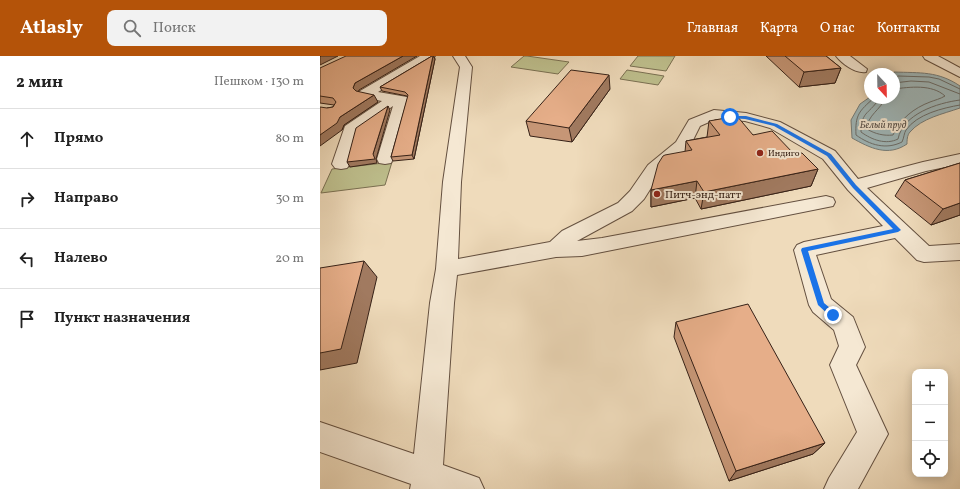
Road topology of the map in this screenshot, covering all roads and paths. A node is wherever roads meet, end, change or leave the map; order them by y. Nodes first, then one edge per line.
1 (429, 56) edge
2 (459, 56) edge
3 (842, 56) edge
4 (929, 56) edge
5 (861, 69) dead end
6 (960, 73) edge
7 (394, 99) junction
8 (385, 159) dead end
9 (960, 159) edge
10 (341, 164) dead end
11 (854, 186) junction
12 (826, 202) dead end
13 (649, 224) dead end
14 (898, 230) junction
15 (563, 242) junction
16 (960, 252) edge
17 (447, 269) junction
18 (320, 437) edge
19 (427, 483) edge
20 (468, 489) edge
21 (840, 489) edge

1 - 7 lane
2 - 17 lane
3 - 5 lane
4 - 6 lane
7 - 8 lane
7 - 10 lane
9 - 11 lane
11 - 14 lane
11 - 15 lane
12 - 15 lane
13 - 15 lane
14 - 16 lane
14 - 21 lane
15 - 17 lane
17 - 19 lane
18 - 19 lane
19 - 20 lane

